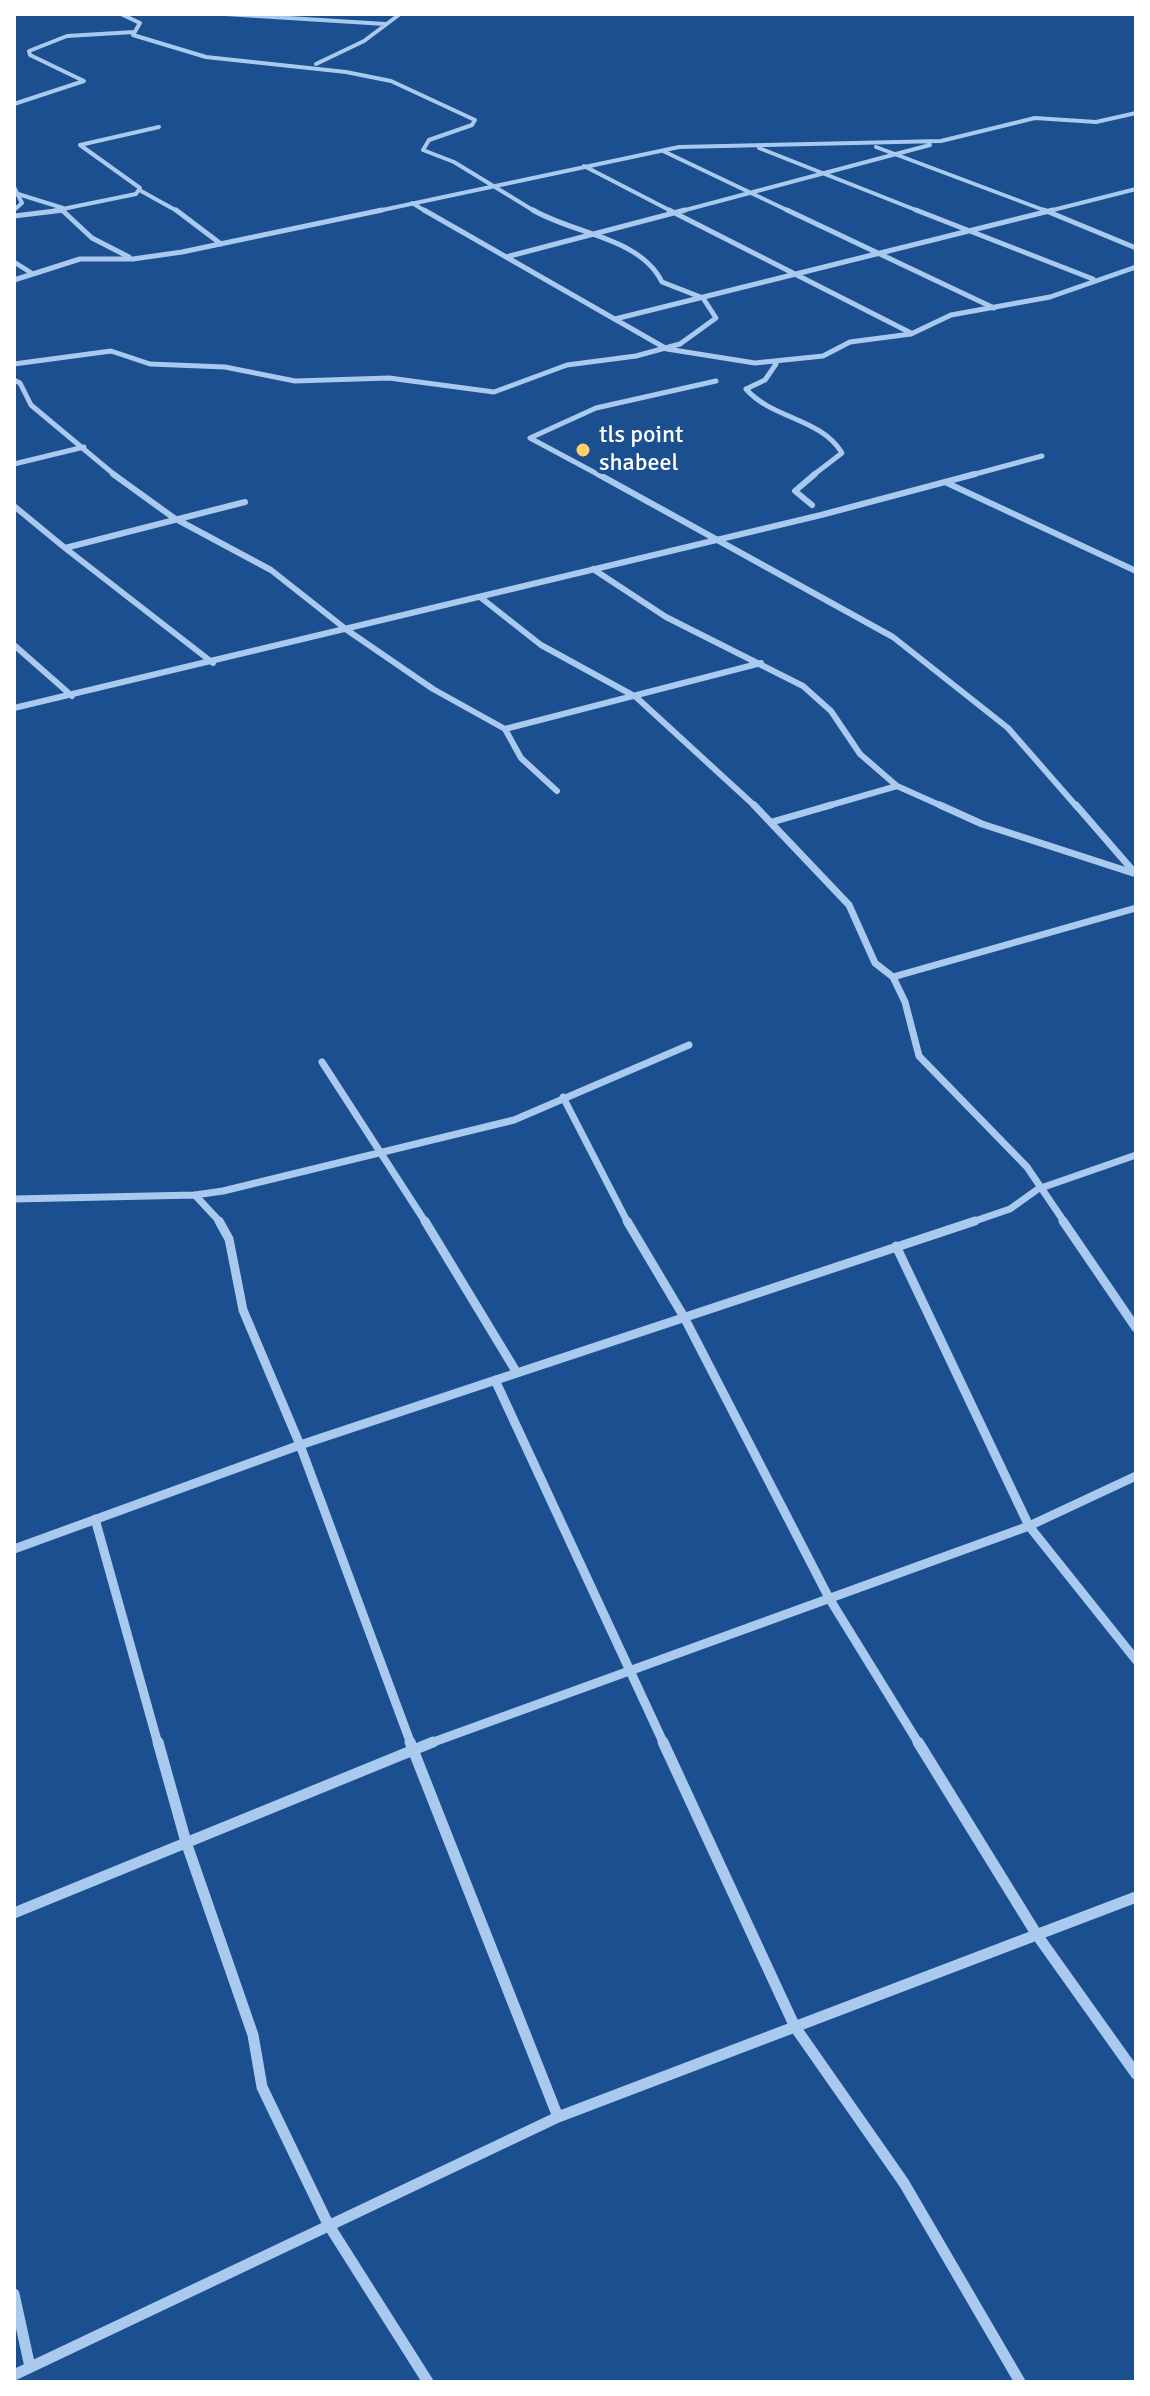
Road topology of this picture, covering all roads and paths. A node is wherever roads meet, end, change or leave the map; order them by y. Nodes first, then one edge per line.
1 (121, 14) edge
2 (225, 14) edge
3 (400, 14) edge
4 (385, 24) junction
5 (134, 32) junction
6 (314, 65) junction
7 (14, 104) edge
8 (1136, 113) edge
9 (1013, 123) junction
10 (159, 127) dead end
11 (870, 144) junction
12 (754, 146) junction
13 (662, 150) junction
14 (896, 154) junction
15 (584, 166) junction
16 (824, 173) junction
17 (489, 186) junction
18 (14, 187) edge
19 (1136, 189) edge
20 (141, 191) junction
21 (750, 192) junction
22 (18, 194) junction
23 (412, 203) junction
24 (69, 209) junction
25 (14, 210) edge
26 (62, 210) junction
27 (1047, 211) junction
28 (675, 212) junction
29 (14, 216) edge
30 (593, 234) junction
31 (221, 244) junction
32 (1136, 248) edge
33 (506, 257) junction
34 (133, 259) junction
35 (14, 262) edge
36 (1136, 267) edge
37 (33, 274) junction
38 (14, 280) edge
39 (1093, 280) junction
40 (701, 297) junction
41 (995, 308) junction
42 (614, 319) junction
43 (911, 334) junction
44 (667, 349) junction
45 (14, 364) edge
46 (776, 364) junction
47 (14, 380) edge
48 (716, 381) dead end
49 (84, 447) junction
50 (1042, 456) dead end
51 (14, 464) edge
52 (945, 482) junction
53 (245, 502) dead end
54 (812, 505) dead end
55 (14, 506) edge
56 (174, 518) junction
57 (719, 539) junction
58 (65, 548) junction
59 (593, 569) junction
60 (1136, 571) edge
61 (480, 597) junction
62 (347, 630) junction
63 (14, 645) edge
64 (762, 662) junction
65 (213, 663) junction
66 (72, 696) junction
67 (636, 697) junction
68 (14, 708) edge
69 (505, 729) junction
70 (897, 786) junction
71 (557, 791) dead end
72 (772, 822) junction
73 (1136, 874) edge
74 (1136, 908) edge
75 (893, 977) junction
76 (689, 1045) dead end
77 (322, 1062) dead end
78 (563, 1097) junction
79 (383, 1151) junction
80 (1136, 1155) edge
81 (1038, 1189) junction
82 (195, 1195) junction
83 (14, 1199) edge
84 (896, 1246) junction
85 (684, 1317) junction
86 (1136, 1328) edge
87 (517, 1373) junction
88 (495, 1380) junction
89 (300, 1445) junction
90 (1136, 1476) edge
91 (95, 1519) junction
92 (1029, 1526) junction
93 (14, 1549) edge
94 (829, 1598) junction
95 (1136, 1660) edge
96 (632, 1669) junction
97 (413, 1749) junction
98 (186, 1842) junction
99 (1136, 1897) edge
100 (14, 1913) edge
101 (1037, 1935) junction
102 (795, 2027) junction
103 (1136, 2074) edge
104 (558, 2117) junction
105 (330, 2225) junction
106 (14, 2294) edge
107 (30, 2367) junction
108 (14, 2375) edge
109 (428, 2382) edge
110 (1020, 2382) edge

1 - 5 street
2 - 4 street
3 - 4 street
4 - 6 street
5 - 6 street
5 - 7 street
6 - 17 street
8 - 9 street
9 - 11 street
9 - 14 street
10 - 20 street
11 - 12 street
11 - 14 street
12 - 13 street
12 - 16 street
13 - 15 street
13 - 21 street
14 - 16 street
14 - 27 street
15 - 17 street
15 - 28 street
16 - 21 street
16 - 39 street
17 - 23 street
17 - 30 street
18 - 22 street
19 - 27 street
20 - 24 street
20 - 31 street
21 - 28 street
21 - 41 street
22 - 24 street
22 - 25 street
23 - 31 street
23 - 33 street
24 - 26 street
26 - 29 street
26 - 34 street
27 - 32 street
27 - 40 street
28 - 30 street
28 - 43 street
30 - 33 street
30 - 40 street
31 - 34 street
33 - 42 street
34 - 37 street
35 - 37 street
36 - 39 street
37 - 38 street
39 - 41 street
40 - 42 street
40 - 44 street
41 - 43 street
42 - 44 street
43 - 46 street
44 - 45 street
44 - 46 street
46 - 54 street
47 - 49 street
48 - 57 street
49 - 51 street
49 - 56 street
50 - 52 street
52 - 57 street
52 - 60 street
53 - 56 street
55 - 58 street
56 - 58 street
56 - 62 street
57 - 59 street
57 - 73 street
58 - 65 street
59 - 61 street
59 - 64 street
61 - 62 street
61 - 67 street
62 - 65 street
62 - 69 street
63 - 66 street
64 - 67 street
64 - 70 street
65 - 66 street
66 - 68 street
67 - 69 street
67 - 72 street
69 - 71 street
70 - 72 street
70 - 73 street
72 - 75 street
74 - 75 street
75 - 81 street
76 - 78 street
77 - 79 street
78 - 79 street
78 - 85 street
79 - 82 street
79 - 87 street
80 - 81 street
81 - 84 street
81 - 86 street
82 - 83 street
82 - 89 street
84 - 85 street
84 - 92 street
85 - 87 street
85 - 94 street
87 - 88 street
88 - 89 street
88 - 96 street
89 - 91 street
89 - 97 street
90 - 92 street
91 - 93 street
91 - 98 street
92 - 94 street
92 - 95 street
94 - 96 street
94 - 101 street
96 - 97 street
96 - 102 street
97 - 98 street
97 - 104 street
98 - 100 street
98 - 105 street
99 - 101 street
101 - 102 street
101 - 103 street
102 - 104 street
102 - 110 street
104 - 105 street
105 - 107 street
105 - 109 street
106 - 107 street
107 - 108 street

